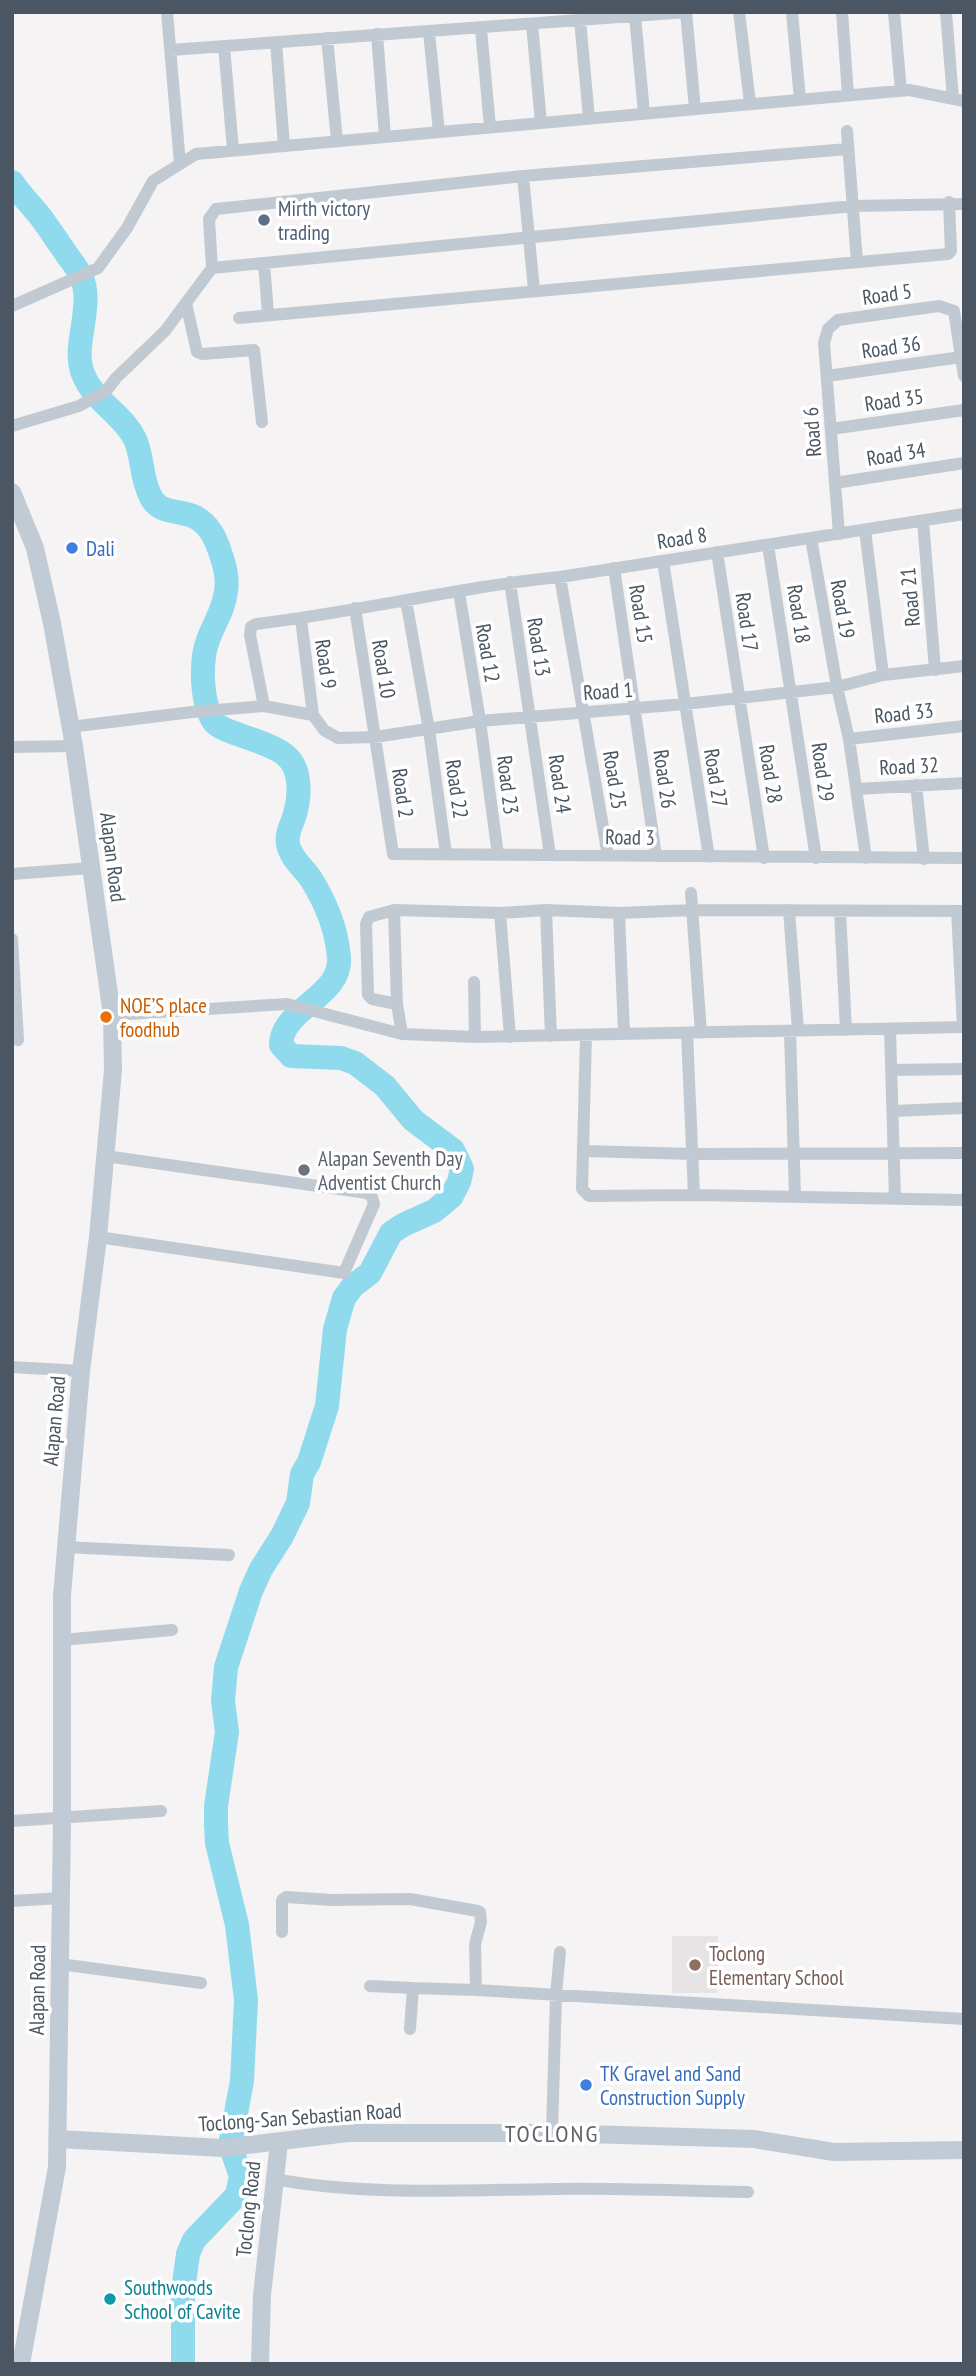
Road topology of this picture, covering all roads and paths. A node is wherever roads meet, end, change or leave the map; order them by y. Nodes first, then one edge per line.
1 (167, 12) edge
2 (686, 12) edge
3 (739, 12) edge
4 (792, 12) edge
5 (842, 12) edge
6 (894, 12) edge
7 (946, 12) edge
8 (635, 16) junction
9 (580, 20) junction
10 (533, 24) junction
11 (481, 29) junction
12 (429, 32) junction
13 (377, 34) junction
14 (327, 38) junction
15 (276, 42) junction
16 (224, 46) junction
17 (171, 50) junction
18 (901, 90) junction
19 (848, 95) junction
20 (800, 100) junction
21 (958, 100) edge
22 (750, 103) junction
23 (695, 109) junction
24 (644, 113) junction
25 (589, 118) junction
26 (541, 123) junction
27 (490, 127) junction
28 (847, 131) dead end
29 (439, 132) junction
30 (385, 137) junction
31 (337, 141) junction
32 (284, 145) junction
33 (848, 149) junction
34 (233, 150) junction
35 (180, 164) junction
36 (523, 176) junction
37 (949, 202) junction
38 (964, 204) edge
39 (853, 206) junction
40 (529, 237) junction
41 (857, 262) junction
42 (264, 263) junction
43 (212, 268) junction
44 (534, 290) junction
45 (186, 303) junction
46 (12, 306) edge
47 (268, 314) junction
48 (239, 318) dead end
49 (828, 328) joint
50 (961, 356) junction
51 (827, 376) junction
52 (964, 376) edge
53 (964, 410) edge
54 (262, 422) dead end
55 (12, 426) edge
56 (831, 429) junction
57 (964, 463) edge
58 (835, 483) junction
59 (12, 492) edge
60 (964, 514) edge
61 (923, 521) junction
62 (865, 530) junction
63 (839, 534) junction
64 (811, 538) junction
65 (768, 545) junction
66 (717, 552) junction
67 (663, 561) junction
68 (614, 568) junction
69 (560, 577) junction
70 (510, 582) junction
71 (459, 592) junction
72 (406, 600) junction
73 (355, 608) junction
74 (300, 619) junction
75 (964, 666) edge
76 (935, 670) junction
77 (883, 675) junction
78 (837, 687) junction
79 (792, 690) junction
80 (739, 697) junction
81 (685, 704) junction
82 (264, 706) junction
83 (636, 708) junction
84 (584, 711) junction
85 (313, 715) junction
86 (531, 718) junction
87 (480, 721) junction
88 (964, 726) edge
89 (70, 727) junction
90 (429, 730) junction
91 (376, 737) junction
92 (849, 739) junction
93 (74, 746) junction
94 (12, 747) edge
95 (964, 783) edge
96 (916, 785) junction
97 (857, 789) junction
98 (393, 854) joint
99 (446, 854) junction
100 (498, 855) junction
101 (551, 855) junction
102 (608, 856) junction
103 (656, 856) junction
104 (709, 857) junction
105 (764, 858) junction
106 (816, 858) junction
107 (866, 858) junction
108 (964, 858) edge
109 (924, 859) junction
110 (92, 868) junction
111 (12, 874) edge
112 (691, 893) dead end
113 (394, 910) junction
114 (546, 910) junction
115 (789, 910) junction
116 (694, 911) junction
117 (840, 911) junction
118 (960, 911) edge
119 (500, 913) junction
120 (619, 913) junction
121 (12, 939) edge
122 (474, 982) dead end
123 (14, 993) edge
124 (397, 1004) junction
125 (111, 1015) junction
126 (963, 1027) edge
127 (890, 1029) junction
128 (846, 1030) junction
129 (794, 1031) junction
130 (701, 1032) junction
131 (624, 1033) junction
132 (687, 1033) junction
133 (402, 1034) junction
134 (586, 1035) junction
135 (551, 1036) junction
136 (475, 1037) junction
137 (510, 1037) junction
138 (18, 1040) dead end
139 (964, 1069) edge
140 (892, 1070) junction
141 (964, 1108) edge
142 (893, 1111) junction
143 (584, 1151) junction
144 (894, 1153) junction
145 (964, 1153) edge
146 (693, 1154) junction
147 (794, 1154) junction
148 (105, 1156) junction
149 (694, 1195) junction
150 (795, 1197) junction
151 (895, 1199) junction
152 (964, 1200) edge
153 (98, 1237) junction
154 (12, 1367) edge
155 (81, 1371) junction
156 (65, 1547) junction
157 (229, 1555) dead end
158 (172, 1630) dead end
159 (62, 1640) junction
160 (161, 1811) dead end
161 (62, 1816) junction
162 (12, 1821) edge
163 (61, 1898) junction
164 (12, 1901) edge
165 (282, 1932) dead end
166 (560, 1952) dead end
167 (60, 1964) junction
168 (201, 1983) dead end
169 (370, 1986) dead end
170 (413, 1988) junction
171 (476, 1990) junction
172 (556, 1995) junction
173 (964, 2019) edge
174 (410, 2029) dead end
175 (552, 2133) junction
176 (58, 2139) junction
177 (279, 2143) junction
178 (964, 2150) edge
179 (274, 2179) junction
180 (748, 2192) dead end
181 (21, 2364) edge
182 (260, 2364) edge

1 - 17 street
2 - 8 street
2 - 23 street
3 - 22 street
4 - 20 street
5 - 19 street
6 - 18 street
7 - 21 street
8 - 9 street
8 - 24 street
9 - 10 street
9 - 25 street
10 - 11 street
10 - 26 street
11 - 12 street
11 - 27 street
12 - 13 street
12 - 29 street
13 - 14 street
13 - 30 street
14 - 15 street
14 - 31 street
15 - 16 street
15 - 32 street
16 - 17 street
16 - 34 street
17 - 35 street
18 - 19 street
18 - 21 street
19 - 20 street
20 - 22 street
22 - 23 street
23 - 24 street
24 - 25 street
25 - 26 street
26 - 27 street
27 - 29 street
28 - 33 street
29 - 30 street
30 - 31 street
31 - 32 street
32 - 34 street
33 - 36 street
33 - 39 street
34 - 35 street
35 - 46 street
36 - 40 street
36 - 43 street
37 - 38 street
37 - 39 street
37 - 41 street
39 - 40 street
39 - 41 street
40 - 42 street
40 - 44 street
41 - 44 street
42 - 43 street
42 - 47 street
43 - 45 street
44 - 47 street
45 - 54 street
45 - 55 street
47 - 48 street
49 - 50 street, Road 5
49 - 51 street, Road 6
50 - 51 street, Road 36
50 - 52 street
51 - 56 street, Road 6
53 - 56 street, Road 35
56 - 58 street, Road 6
57 - 58 street, Road 34
58 - 63 street, Road 6
59 - 89 street, Alapan Road
60 - 61 street, Road 8
61 - 62 street, Road 8
61 - 76 street, Road 21
62 - 63 street, Road 8
62 - 77 street
63 - 64 street, Road 8
64 - 65 street, Road 8
64 - 78 street, Road 19
65 - 66 street, Road 8
65 - 79 street, Road 18
66 - 67 street, Road 8
66 - 80 street, Road 17
67 - 68 street, Road 8
67 - 81 street, Road 27
68 - 69 street, Road 8
68 - 83 street, Road 15
69 - 70 street, Road 8
69 - 84 street, Road 25
70 - 71 street, Road 8
70 - 86 street, Road 13
71 - 72 street, Road 8
71 - 87 street, Road 12
72 - 73 street, Road 8
72 - 90 street
73 - 74 street, Road 8
73 - 91 street, Road 10
74 - 82 street, Road 8
74 - 85 street, Road 9
75 - 76 street, Road 1
76 - 77 street, Road 1
77 - 78 street, Road 1
78 - 79 street, Road 1
78 - 92 street
79 - 80 street, Road 1
79 - 106 street, Road 29
80 - 81 street, Road 1
80 - 105 street, Road 28
81 - 83 street, Road 1
81 - 104 street, Road 27
82 - 85 street
82 - 89 street
83 - 84 street, Road 1
83 - 103 street, Road 26
84 - 86 street, Road 1
84 - 102 street, Road 25
85 - 91 street, Road 1
86 - 87 street, Road 1
86 - 101 street, Road 24
87 - 90 street, Road 1
87 - 100 street, Road 23
88 - 92 street, Road 33
89 - 93 street, Alapan Road
90 - 91 street, Road 1
90 - 99 street, Road 22
91 - 98 street, Road 2
92 - 97 street
93 - 94 street
93 - 110 street, Alapan Road
95 - 96 street, Road 32
96 - 97 street, Road 32
96 - 109 street
97 - 107 street
98 - 99 street, Road 3
99 - 100 street, Road 3
100 - 101 street, Road 3
101 - 102 street, Road 3
102 - 103 street, Road 3
103 - 104 street, Road 3
104 - 105 street, Road 3
105 - 106 street, Road 3
106 - 107 street, Road 3
107 - 109 street, Road 3
108 - 109 street, Road 3
110 - 111 street
110 - 125 street, Alapan Road
112 - 116 street
113 - 119 street
113 - 124 street
113 - 124 street
114 - 119 street
114 - 120 street
114 - 135 street
115 - 116 street
115 - 117 street
115 - 129 street
116 - 120 street
116 - 130 street
117 - 118 street
117 - 128 street
118 - 126 street
119 - 137 street
120 - 131 street
121 - 123 street
122 - 136 street
123 - 138 street
124 - 133 street
125 - 133 street
125 - 148 street, Alapan Road
126 - 127 street
127 - 128 street
127 - 140 street
128 - 129 street
129 - 130 street
129 - 147 street
130 - 132 street
131 - 132 street
131 - 134 street
132 - 146 street
133 - 136 street
134 - 135 street
134 - 143 street
135 - 137 street
136 - 137 street
139 - 140 street
140 - 142 street
141 - 142 street
142 - 144 street
143 - 146 street
143 - 149 street
144 - 145 street
144 - 147 street
144 - 151 street
146 - 147 street
146 - 149 street
147 - 150 street
148 - 153 street, Alapan Road
148 - 153 street
149 - 150 street
150 - 151 street
151 - 152 street
153 - 155 street, Alapan Road
154 - 155 street
155 - 156 street, Alapan Road
156 - 157 street
156 - 159 street, Alapan Road
158 - 159 street
159 - 161 street, Alapan Road
160 - 161 street
161 - 162 street
161 - 163 street, Alapan Road
163 - 164 street
163 - 167 street, Alapan Road
165 - 171 street
166 - 172 street
167 - 168 street
167 - 176 street, Alapan Road
169 - 170 street
170 - 171 street
170 - 174 street
171 - 172 street
172 - 173 street
172 - 175 street
175 - 177 street, Toclong-San Sebastian Road
175 - 178 street, Toclong-San Sebastian Road
176 - 177 street, Toclong-San Sebastian Road
176 - 181 street, Alapan Road
177 - 179 street, Toclong Road
179 - 180 street
179 - 182 street, Toclong Road

